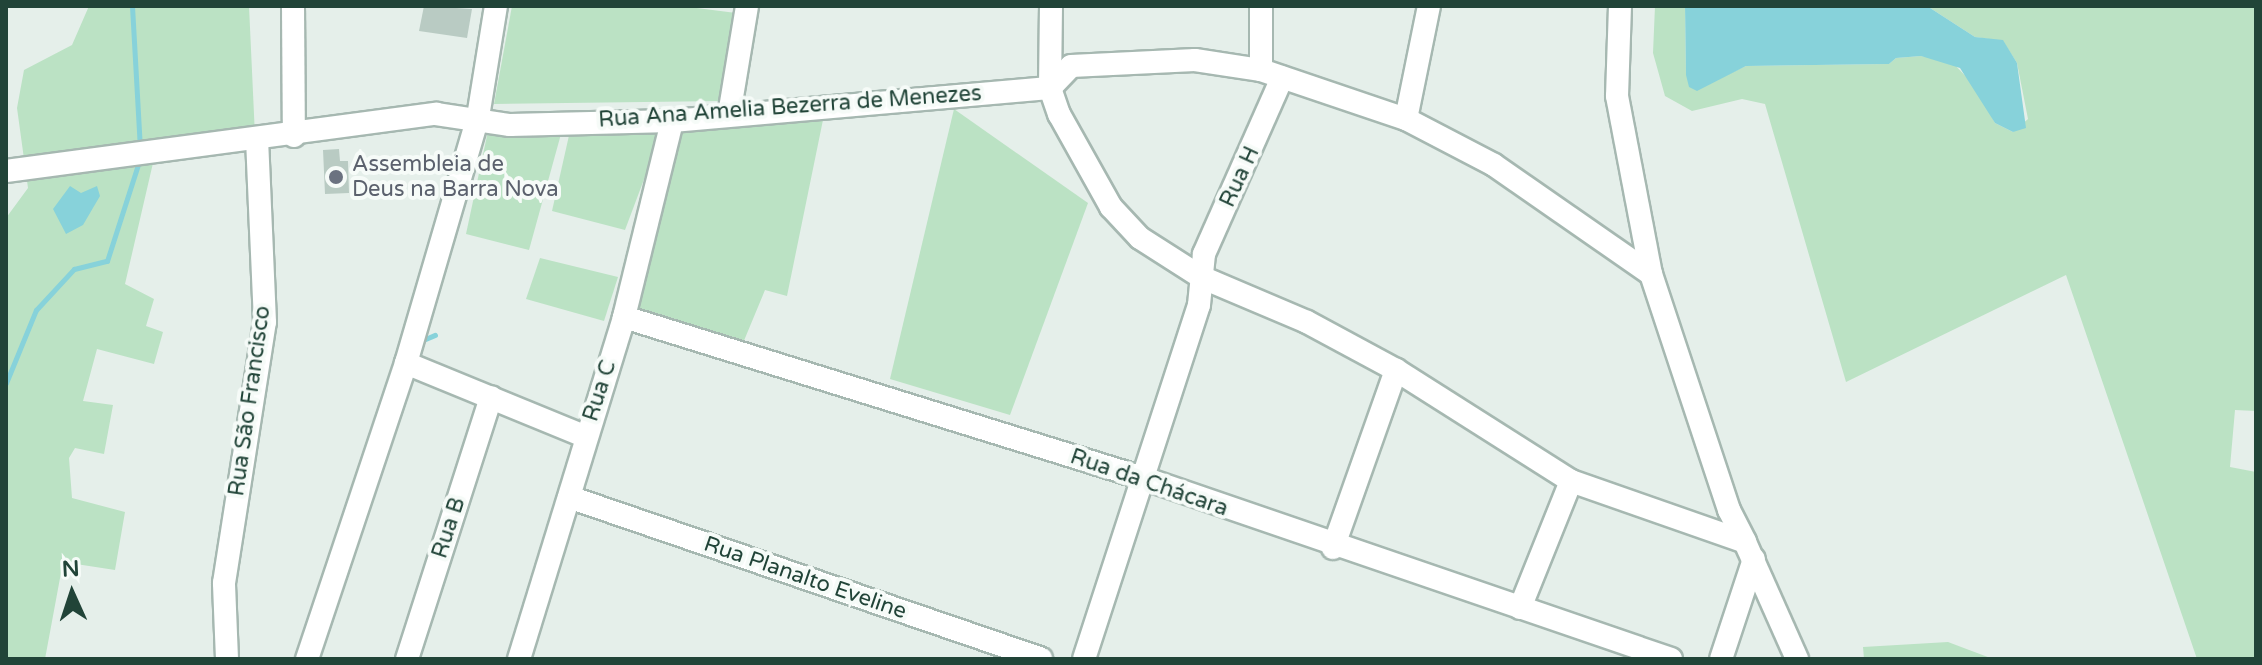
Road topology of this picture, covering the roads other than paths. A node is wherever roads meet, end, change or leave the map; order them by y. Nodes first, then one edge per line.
1 (293, 6) edge
2 (496, 6) edge
3 (747, 6) edge
4 (1051, 6) edge
5 (1261, 6) edge
6 (1429, 6) edge
7 (1620, 6) edge
8 (1272, 74) junction
9 (1050, 88) junction
10 (729, 115) junction
11 (478, 117) junction
12 (1406, 119) junction
13 (672, 121) junction
14 (294, 136) junction
15 (257, 142) junction
16 (6, 171) edge
17 (1651, 274) junction
18 (1201, 277) junction
19 (624, 317) junction
20 (406, 363) junction
21 (1396, 370) junction
22 (491, 397) junction
23 (586, 437) junction
24 (1146, 479) junction
25 (1571, 481) junction
26 (569, 497) junction
27 (1333, 548) junction
28 (1750, 551) junction
29 (1520, 608) junction
30 (227, 659) edge
31 (307, 659) edge
32 (407, 659) edge
33 (519, 659) edge
34 (1041, 659) edge
35 (1084, 659) edge
36 (1671, 659) edge
37 (1721, 659) edge
38 (1797, 659) edge

1 - 14 street
2 - 11 street
3 - 10 street
4 - 9 street
5 - 8 street, Rua H
6 - 12 street
7 - 17 street
8 - 9 street
8 - 12 street
8 - 18 street, Rua H
9 - 10 street, Rua Ana Amelia Bezerra de Menezes
9 - 18 street
10 - 13 street, Rua Ana Amelia Bezerra de Menezes
11 - 13 street, Rua Ana Amelia Bezerra de Menezes
11 - 14 street, Rua Ana Amelia Bezerra de Menezes
11 - 20 street
12 - 17 street
13 - 19 street, Rua C
14 - 15 street, Rua Ana Amelia Bezerra de Menezes
15 - 16 street, Rua Ana Amelia Bezerra de Menezes
15 - 30 street, Rua São Francisco
17 - 28 street
18 - 21 street
18 - 24 street, Rua H
19 - 23 street, Rua C
19 - 24 street, Rua da Chácara
20 - 22 street
20 - 31 street
21 - 25 street
21 - 27 street
22 - 23 street
22 - 32 street, Rua B
23 - 26 street, Rua C
24 - 27 street, Rua da Chácara
24 - 35 street, Rua H
25 - 28 street
25 - 29 street
26 - 33 street, Rua C
26 - 34 street, Rua Planalto Eveline
27 - 29 street, Rua da Chácara
28 - 37 street
28 - 38 street
29 - 36 street, Rua da Chácara

